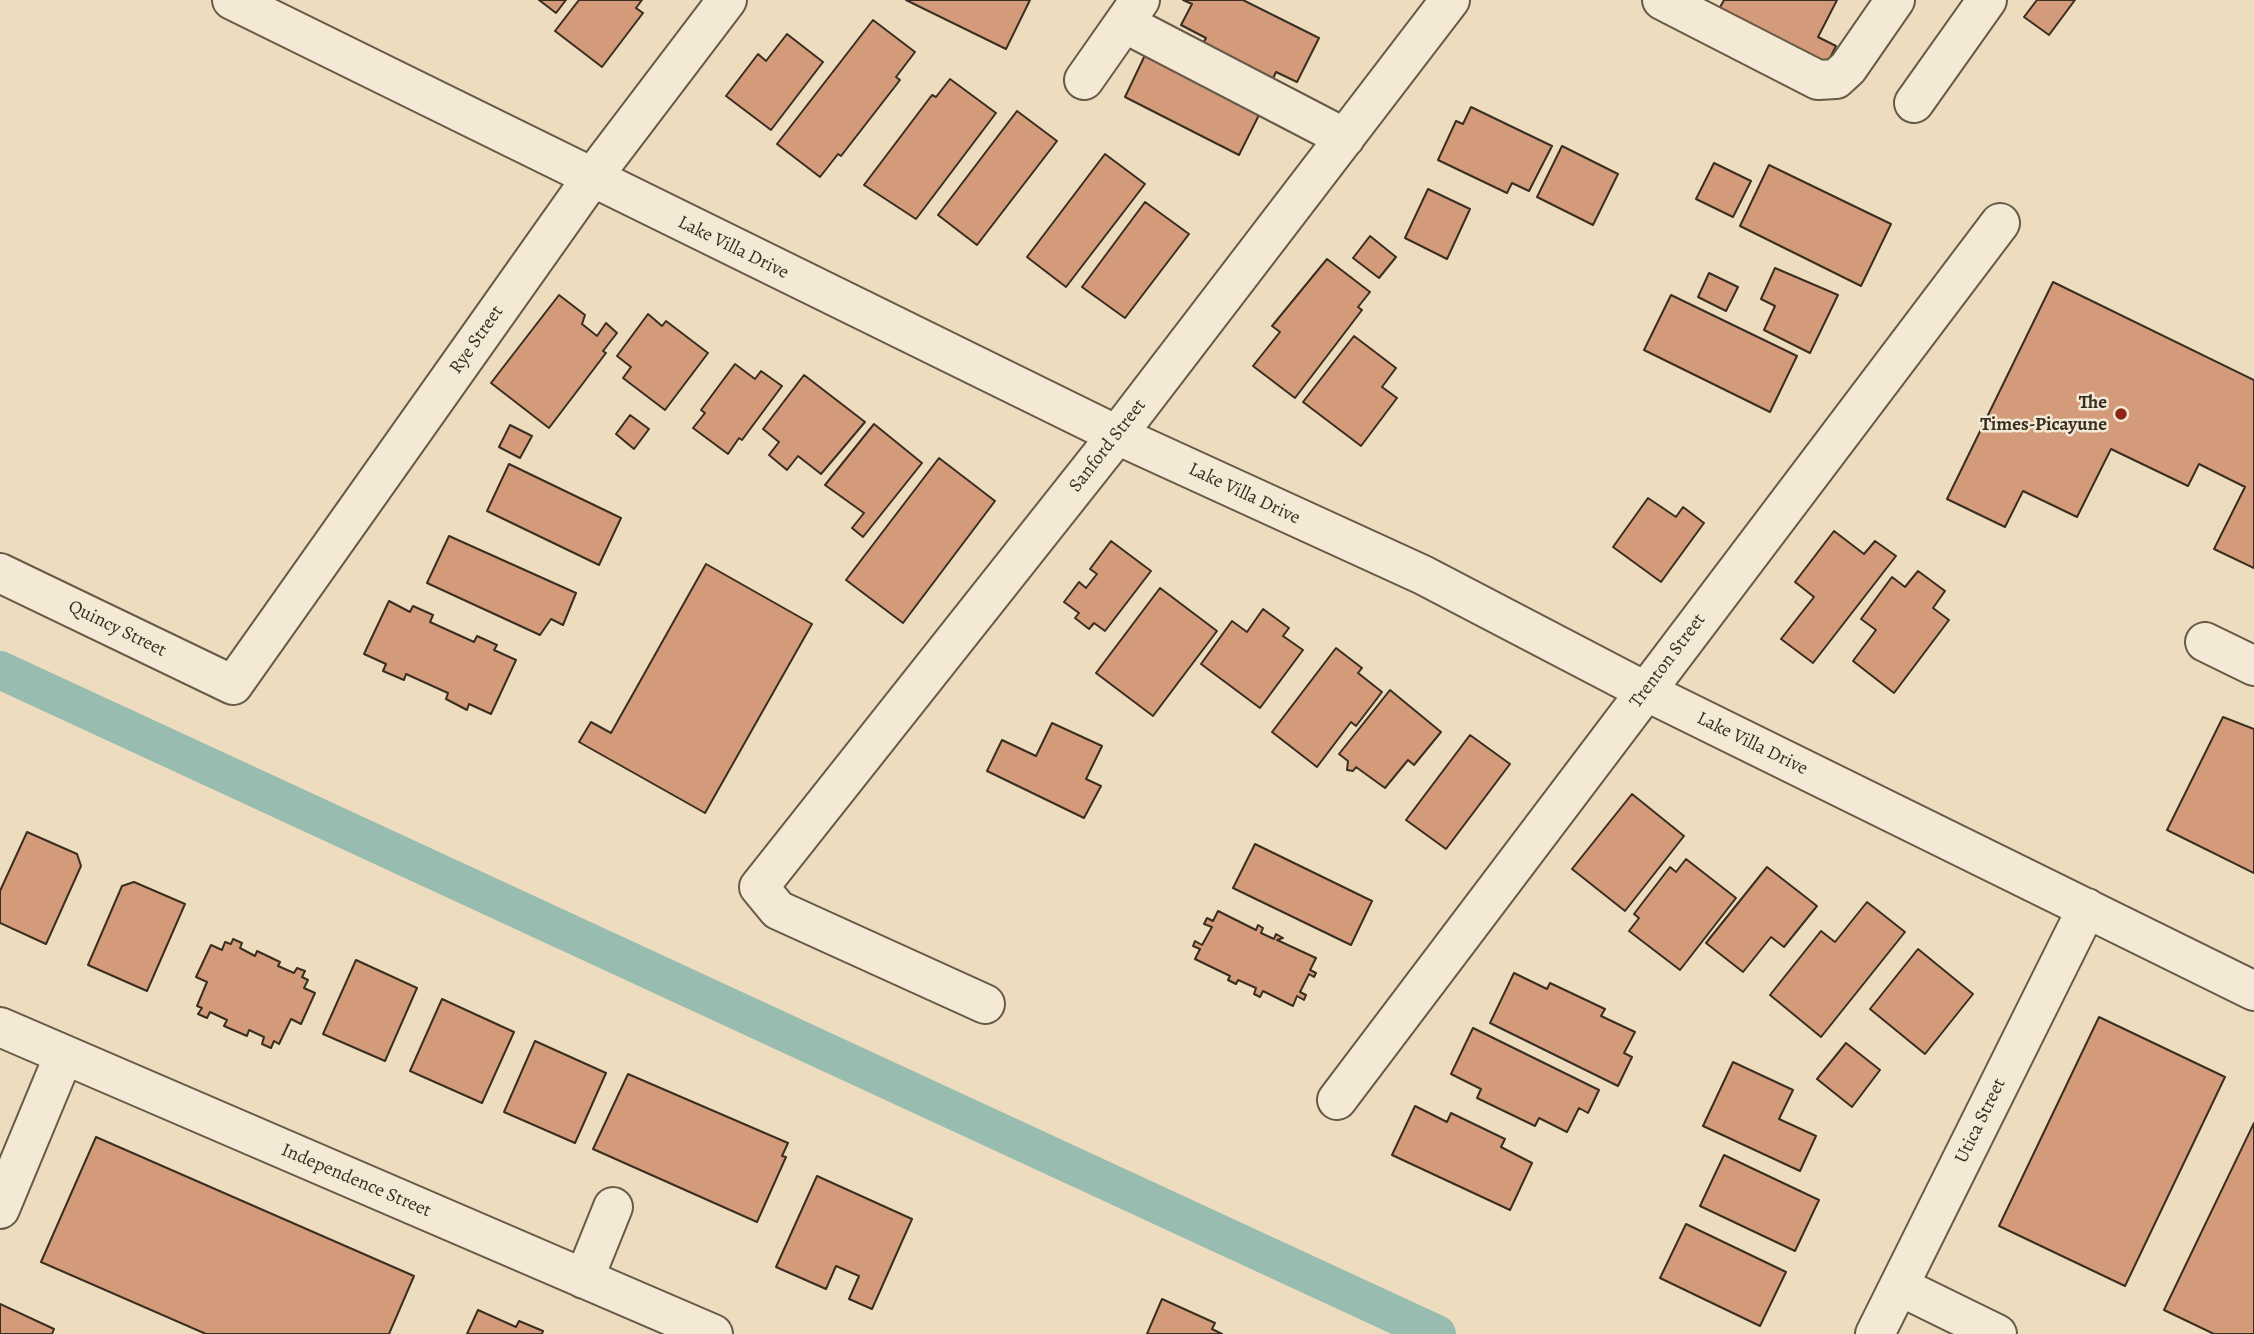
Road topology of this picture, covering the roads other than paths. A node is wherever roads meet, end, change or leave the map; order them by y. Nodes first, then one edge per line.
1 (232, 0) edge
2 (727, 0) edge
3 (1450, 0) edge
4 (1662, 0) edge
5 (1895, 0) edge
6 (1987, 0) edge
7 (1132, 11) edge
8 (1084, 80) dead end
9 (1914, 103) dead end
10 (1345, 138) junction
11 (591, 179) junction
12 (2000, 223) dead end
13 (1117, 435) junction
14 (0, 573) edge
15 (2205, 642) dead end
16 (2254, 666) edge
17 (233, 685) joint
18 (1645, 691) junction
19 (2087, 908) junction
20 (2254, 991) edge
21 (985, 1004) dead end
22 (0, 1027) edge
23 (64, 1055) junction
24 (1337, 1100) dead end
25 (613, 1207) dead end
26 (0, 1209) edge
27 (584, 1279) junction
28 (1899, 1286) junction
29 (713, 1334) edge
30 (1875, 1334) edge
31 (1997, 1334) edge

1 - 11 street, Lake Villa Drive
2 - 11 street, Rye Street
3 - 10 street, Sanford Street
4 - 5 street
6 - 9 street
7 - 8 street
7 - 10 street
10 - 13 street, Sanford Street
11 - 13 street, Lake Villa Drive
11 - 17 street, Rye Street
12 - 18 street, Trenton Street
13 - 18 street, Lake Villa Drive
13 - 21 street, Sanford Street
14 - 17 street, Quincy Street
15 - 16 street
18 - 19 street, Lake Villa Drive
18 - 24 street, Trenton Street
19 - 20 street, Lake Villa Drive
19 - 28 street, Utica Street
22 - 23 street, Independence Street
23 - 26 street
23 - 27 street, Independence Street
25 - 27 street
27 - 29 street, Independence Street
28 - 30 street, Utica Street
28 - 31 street

